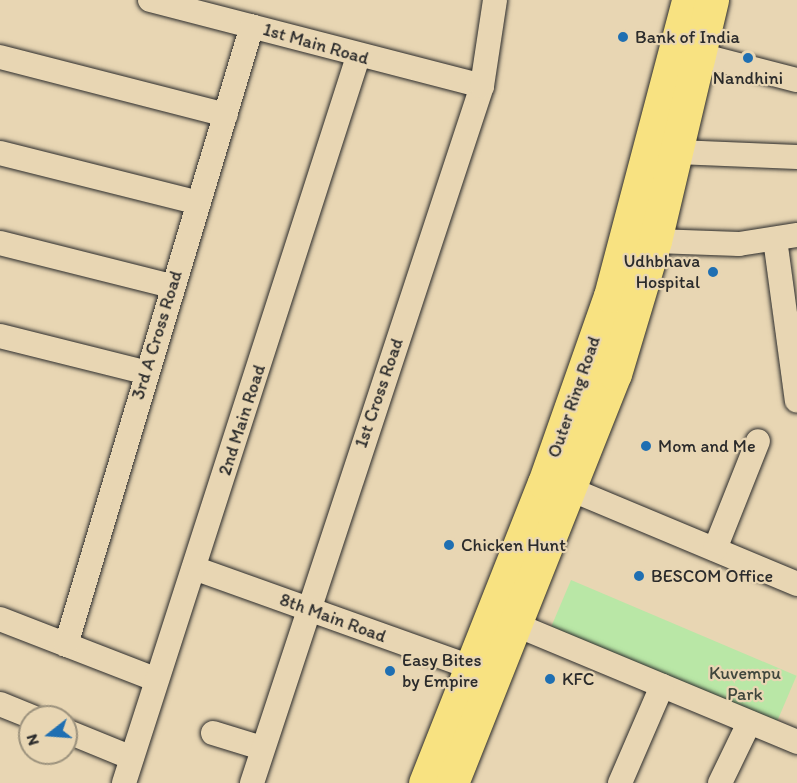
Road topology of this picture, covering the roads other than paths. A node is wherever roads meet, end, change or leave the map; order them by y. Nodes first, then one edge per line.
1 (150, 0) edge
2 (495, 0) edge
3 (688, 0) edge
4 (712, 0) edge
5 (252, 26) junction
6 (700, 55) junction
7 (0, 57) edge
8 (358, 57) junction
9 (797, 80) edge
10 (482, 86) junction
11 (226, 115) junction
12 (677, 152) junction
13 (0, 153) edge
14 (797, 157) edge
15 (198, 203) junction
16 (786, 237) edge
17 (655, 241) junction
18 (0, 243) edge
19 (171, 286) junction
20 (0, 336) edge
21 (144, 372) junction
22 (797, 401) edge
23 (758, 441) dead end
24 (570, 489) junction
25 (715, 549) junction
26 (194, 568) junction
27 (797, 584) edge
28 (307, 609) junction
29 (0, 619) edge
30 (514, 624) junction
31 (66, 645) junction
32 (471, 668) junction
33 (157, 680) junction
34 (662, 686) junction
35 (0, 704) edge
36 (18, 711) edge
37 (749, 723) junction
38 (213, 733) dead end
39 (78, 736) edge
40 (797, 742) edge
41 (262, 748) junction
42 (132, 758) junction
43 (124, 783) edge
44 (252, 783) edge
45 (425, 783) edge
46 (452, 783) edge
47 (620, 783) edge
48 (720, 783) edge

1 - 5 street, 1st Main Road
2 - 10 street, 1st Cross Road
3 - 32 highway, Outer Ring Road
4 - 6 highway, Outer Ring Road
5 - 8 street, 1st Main Road
5 - 11 street, 3rd A Cross Road
6 - 9 street
6 - 12 highway, Outer Ring Road
7 - 11 street
8 - 10 street, 1st Main Road
8 - 26 street, 2nd Main Road
10 - 28 street, 1st Cross Road
11 - 15 street, 3rd A Cross Road
12 - 14 street
12 - 17 highway, Outer Ring Road
13 - 15 street
15 - 19 street, 3rd A Cross Road
16 - 17 street
16 - 22 street
17 - 24 highway, Outer Ring Road
18 - 19 street
19 - 21 street, 3rd A Cross Road
20 - 21 street
21 - 31 street, 3rd A Cross Road
23 - 25 street
24 - 25 street
24 - 30 highway, Outer Ring Road
25 - 27 street
26 - 28 street, 8th Main Road
26 - 33 street, 2nd Main Road
28 - 32 street, 8th Main Road
28 - 41 street, 1st Cross Road
29 - 31 street
30 - 34 street
30 - 46 highway, Outer Ring Road
31 - 33 street
32 - 45 highway, Outer Ring Road
33 - 42 street, 2nd Main Road
34 - 37 street
34 - 47 street
35 - 36 street
37 - 40 street
37 - 48 street
38 - 41 street
39 - 42 street
41 - 44 street, 1st Cross Road
42 - 43 street, 2nd Main Road

